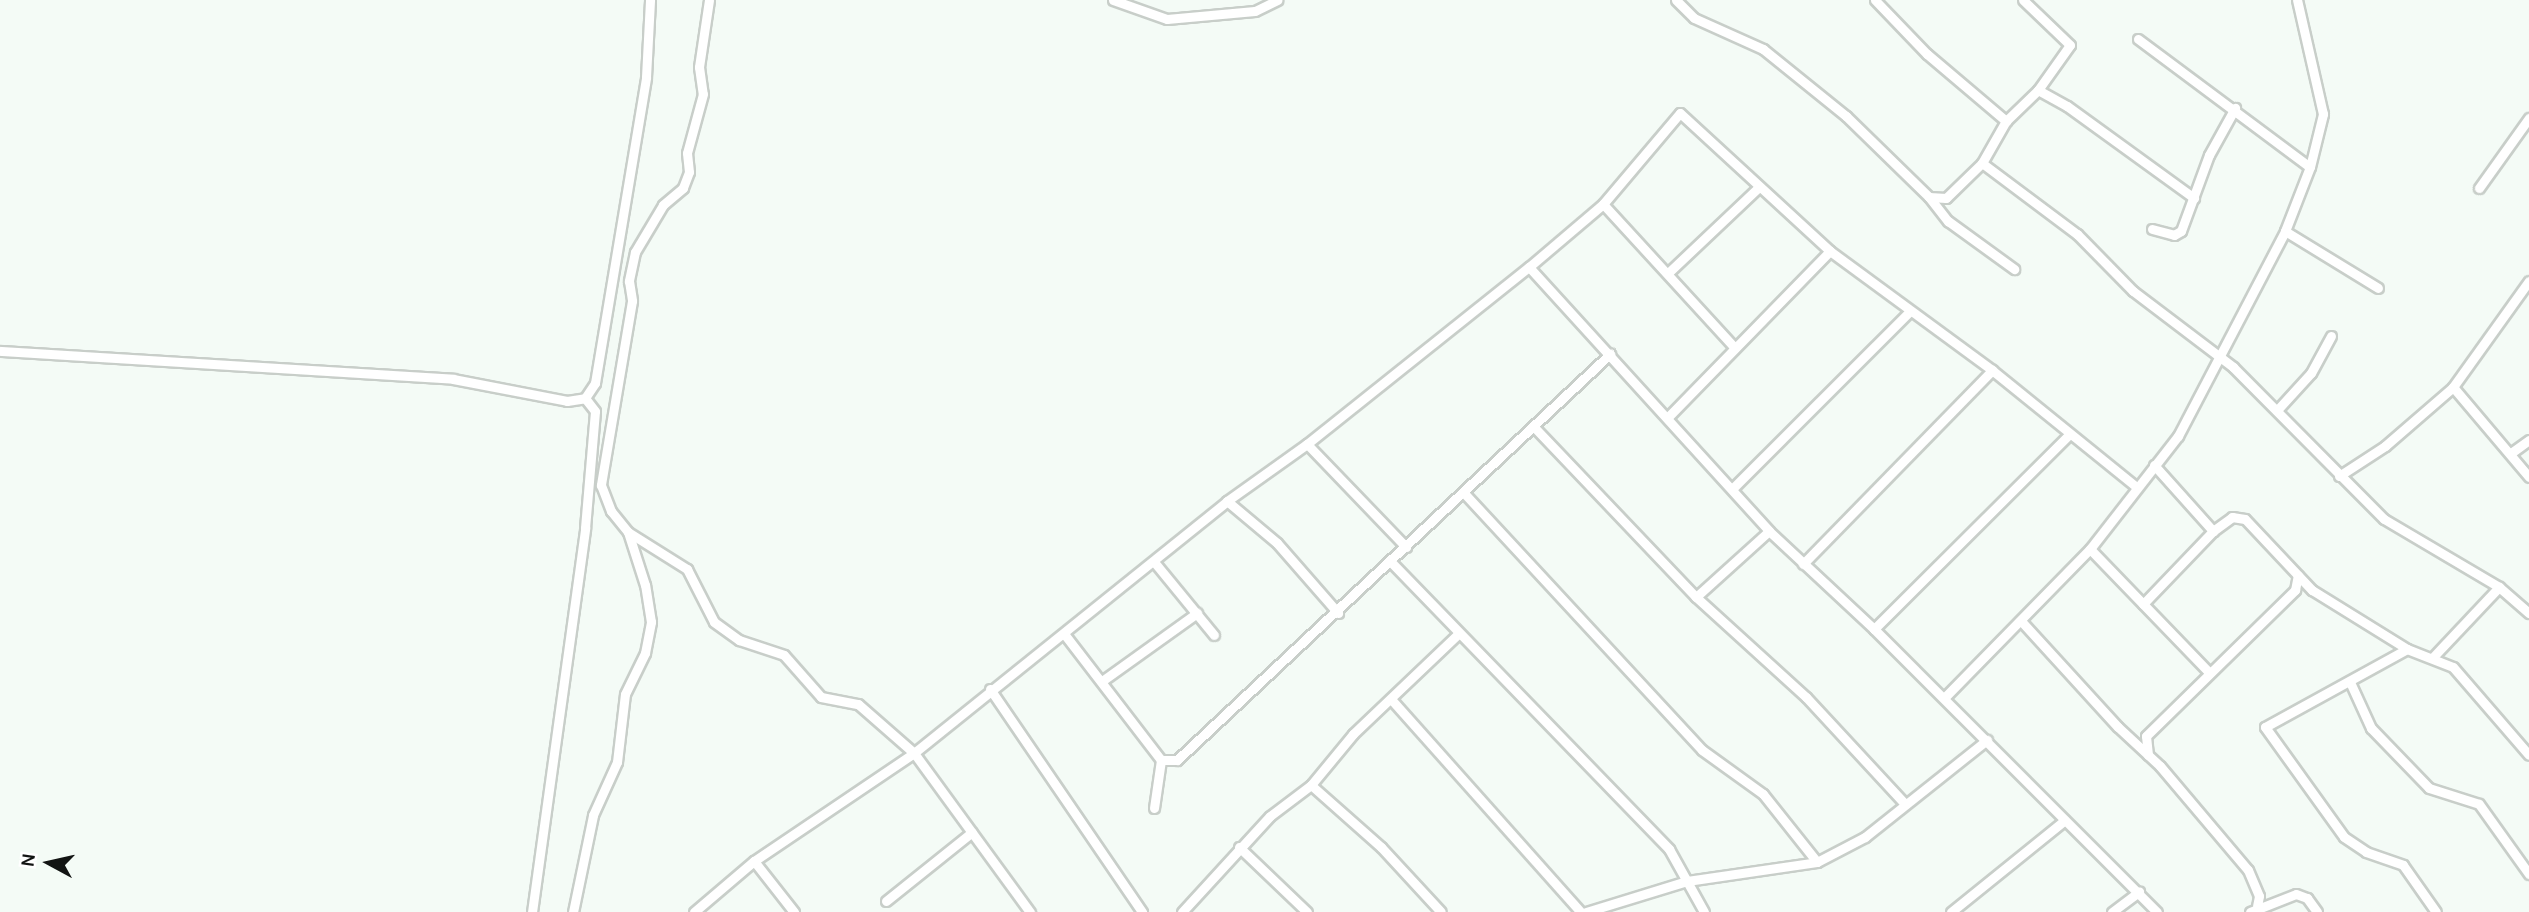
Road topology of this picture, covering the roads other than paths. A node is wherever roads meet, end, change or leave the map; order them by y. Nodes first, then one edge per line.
1 (650, 0) edge
2 (709, 0) edge
3 (1113, 0) edge
4 (1278, 0) edge
5 (1676, 0) edge
6 (1875, 0) edge
7 (2023, 0) edge
8 (2297, 0) edge
9 (2138, 38) dead end
10 (2038, 90) junction
11 (2235, 108) junction
12 (2529, 118) edge
13 (2006, 121) junction
14 (1982, 163) junction
15 (2310, 167) junction
16 (1758, 188) junction
17 (2479, 188) dead end
18 (1930, 197) junction
19 (2193, 198) junction
20 (1603, 204) junction
21 (2152, 229) dead end
22 (2285, 231) junction
23 (1830, 251) junction
24 (1529, 267) junction
25 (2014, 269) dead end
26 (1668, 273) junction
27 (2529, 281) edge
28 (2378, 288) dead end
29 (1910, 311) junction
30 (2331, 336) dead end
31 (1734, 347) junction
32 (2225, 348) junction
33 (0, 351) edge
34 (1610, 354) junction
35 (2220, 358) junction
36 (2233, 367) junction
37 (1992, 370) junction
38 (2454, 387) junction
39 (585, 398) junction
40 (2278, 408) junction
41 (1668, 417) junction
42 (1535, 428) junction
43 (2070, 434) junction
44 (2529, 440) edge
45 (1311, 441) junction
46 (2511, 453) junction
47 (2154, 465) junction
48 (2339, 475) junction
49 (2529, 477) edge
50 (2135, 486) junction
51 (1732, 489) junction
52 (1464, 493) junction
53 (1227, 501) junction
54 (1769, 531) junction
55 (2213, 531) junction
56 (628, 532) junction
57 (1406, 547) junction
58 (2090, 549) junction
59 (1391, 562) junction
60 (1155, 563) junction
61 (1803, 564) junction
62 (2298, 575) junction
63 (2499, 587) junction
64 (2295, 590) junction
65 (2312, 590) junction
66 (1696, 597) junction
67 (2143, 604) junction
68 (1197, 613) junction
69 (1338, 613) junction
70 (2529, 613) edge
71 (2022, 622) junction
72 (1874, 629) junction
73 (1458, 634) junction
74 (1065, 635) junction
75 (1214, 635) dead end
76 (2407, 649) junction
77 (2434, 656) junction
78 (2208, 671) junction
79 (1102, 681) junction
80 (2350, 682) junction
81 (990, 689) junction
82 (1944, 698) junction
83 (1391, 699) junction
84 (2146, 736) junction
85 (2131, 739) junction
86 (1987, 740) junction
87 (914, 753) junction
88 (2148, 755) junction
89 (2529, 755) edge
90 (1161, 760) junction
91 (1311, 785) junction
92 (1905, 804) junction
93 (1154, 808) dead end
94 (2065, 820) junction
95 (972, 832) junction
96 (1239, 847) junction
97 (754, 860) junction
98 (1817, 862) junction
99 (2529, 874) edge
100 (1687, 880) junction
101 (2138, 892) junction
102 (886, 901) dead end
103 (2254, 909) edge
104 (532, 912) edge
105 (573, 912) edge
106 (694, 912) edge
107 (794, 912) edge
108 (1030, 912) edge
109 (1142, 912) edge
110 (1182, 912) edge
111 (1307, 912) edge
112 (1441, 912) edge
113 (1583, 912) edge
114 (1704, 912) edge
115 (1951, 912) edge
116 (2112, 912) edge
117 (2157, 912) edge
118 (2317, 912) edge
119 (2436, 912) edge

1 - 39 street
2 - 56 street
3 - 4 street
5 - 18 street
6 - 13 street
7 - 10 street
8 - 15 street
9 - 11 street
10 - 13 street
10 - 19 street
11 - 15 street
11 - 19 street
12 - 17 street
13 - 14 street
14 - 18 street
14 - 35 street
15 - 22 street
16 - 20 street
16 - 23 street
16 - 26 street
18 - 25 street
19 - 21 street
20 - 24 street
20 - 26 street
22 - 28 street
22 - 32 street
23 - 29 street
23 - 31 street
24 - 34 street
24 - 45 street
26 - 31 street
27 - 38 street
29 - 37 street
29 - 51 street
30 - 40 street
31 - 41 street
32 - 35 street
32 - 36 street
33 - 39 street
34 - 41 street
34 - 42 street
35 - 36 street
35 - 47 street
36 - 40 street
37 - 43 street
37 - 61 street
38 - 46 street
38 - 48 street
39 - 104 street
40 - 48 street
41 - 51 street
42 - 52 street
42 - 66 street
43 - 50 street
43 - 72 street
44 - 46 street
45 - 53 street
45 - 57 street
46 - 49 street
47 - 50 street
47 - 55 street
48 - 63 street
50 - 58 street
51 - 54 street
52 - 57 street
52 - 98 street
53 - 60 street
53 - 69 street
54 - 61 street
54 - 66 street
55 - 62 street
55 - 67 street
56 - 87 street
56 - 105 street
57 - 59 street
58 - 67 street
58 - 71 street
59 - 69 street
59 - 73 street
60 - 68 street
60 - 74 street
61 - 72 street
62 - 64 street
62 - 65 street
63 - 70 street
63 - 77 street
64 - 65 street
64 - 78 street
65 - 76 street
66 - 92 street
67 - 78 street
68 - 75 street
68 - 79 street
69 - 90 street
71 - 82 street
71 - 85 street
72 - 82 street
73 - 83 street
73 - 100 street
74 - 79 street
74 - 81 street
76 - 77 street
76 - 80 street
77 - 89 street
78 - 84 street
79 - 90 street
80 - 99 street
80 - 119 street
81 - 87 street
81 - 109 street
82 - 86 street
83 - 91 street
83 - 113 street
84 - 85 street
84 - 88 street
85 - 88 street
86 - 92 street
86 - 94 street
87 - 95 street
87 - 97 street
88 - 103 street
90 - 93 street
91 - 96 street
91 - 112 street
92 - 98 street
94 - 101 street
94 - 115 street
95 - 102 street
95 - 108 street
96 - 110 street
96 - 111 street
97 - 106 street
97 - 107 street
98 - 100 street
100 - 113 street
100 - 114 street
101 - 116 street
101 - 117 street
103 - 118 street

